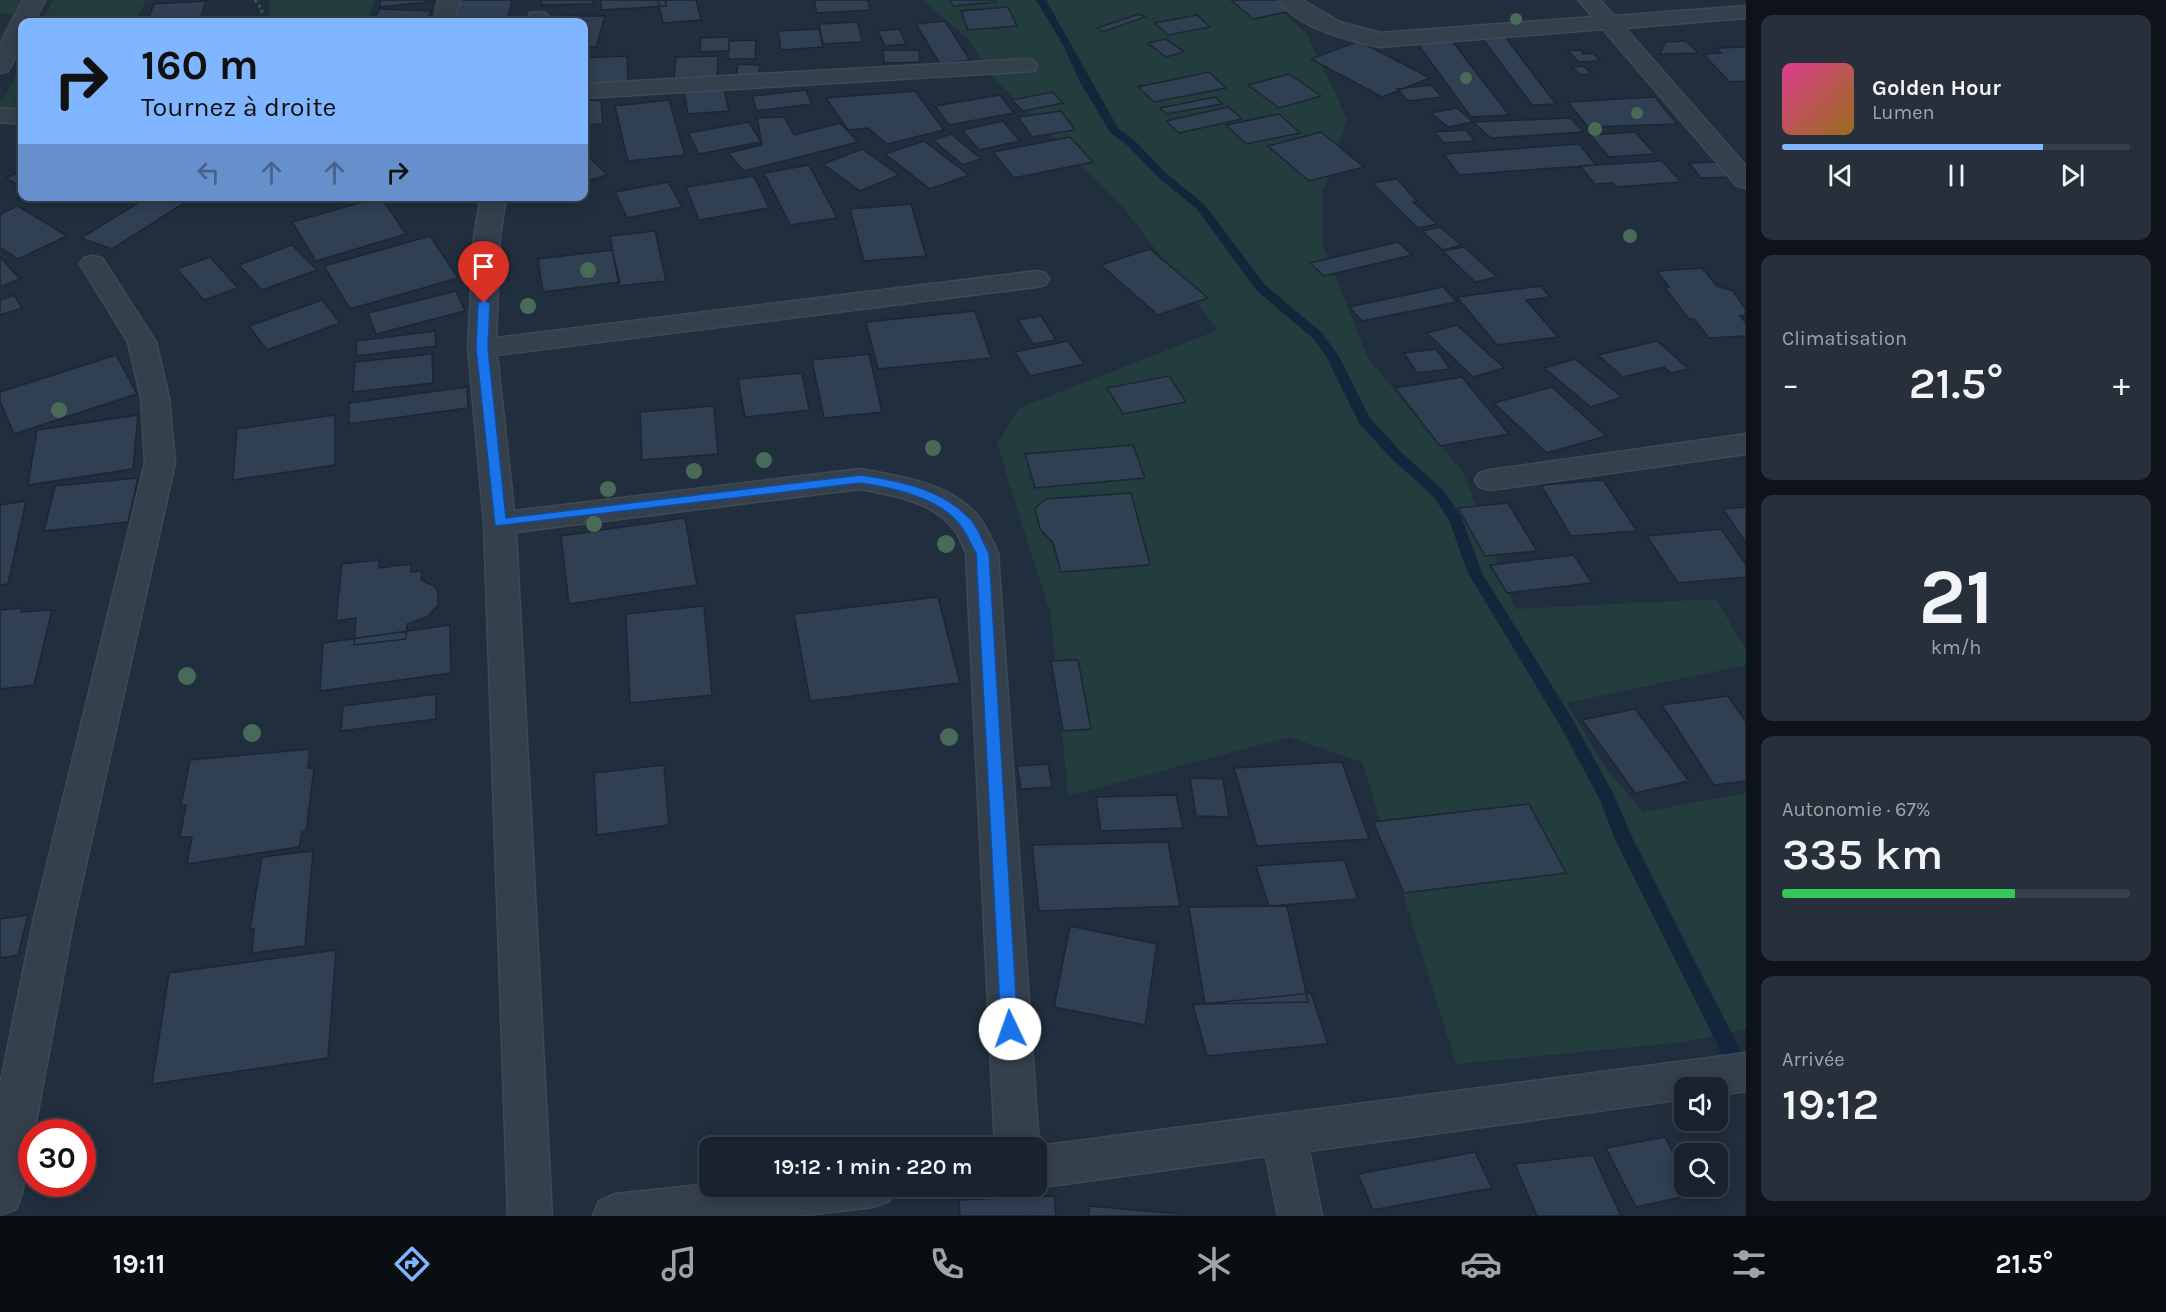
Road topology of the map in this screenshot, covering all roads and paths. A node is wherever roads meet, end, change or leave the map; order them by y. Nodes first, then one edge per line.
1 (34, 0) edge
2 (255, 0) edge
3 (449, 0) edge
4 (1289, 0) edge
5 (1589, 0) edge
6 (1746, 12) edge
7 (26, 18) edge
8 (261, 18) edge
9 (445, 18) edge
10 (1607, 22) junction
11 (18, 33) edge
12 (0, 66) edge
13 (1026, 66) dead end
14 (588, 91) edge
15 (0, 115) edge
16 (18, 117) edge
17 (1746, 181) edge
18 (493, 201) edge
19 (93, 264) dead end
20 (1036, 279) dead end
21 (482, 348) junction
22 (1746, 444) edge
23 (1490, 480) dead end
24 (500, 523) junction
25 (1746, 1072) edge
26 (1284, 1134) junction
27 (1016, 1137) edge
28 (1047, 1166) edge
29 (0, 1194) edge
30 (778, 1197) edge
31 (530, 1216) edge
32 (615, 1216) edge
33 (1300, 1216) edge

1 - 7 street
2 - 8 path
3 - 9 street
4 - 10 street
5 - 10 street
6 - 10 street
10 - 17 street
11 - 12 street
13 - 14 street
15 - 16 street
18 - 21 street
19 - 29 street
20 - 21 street
21 - 24 street
22 - 23 street
24 - 27 street
24 - 31 street
25 - 26 street
26 - 28 street
26 - 33 street
30 - 32 street

